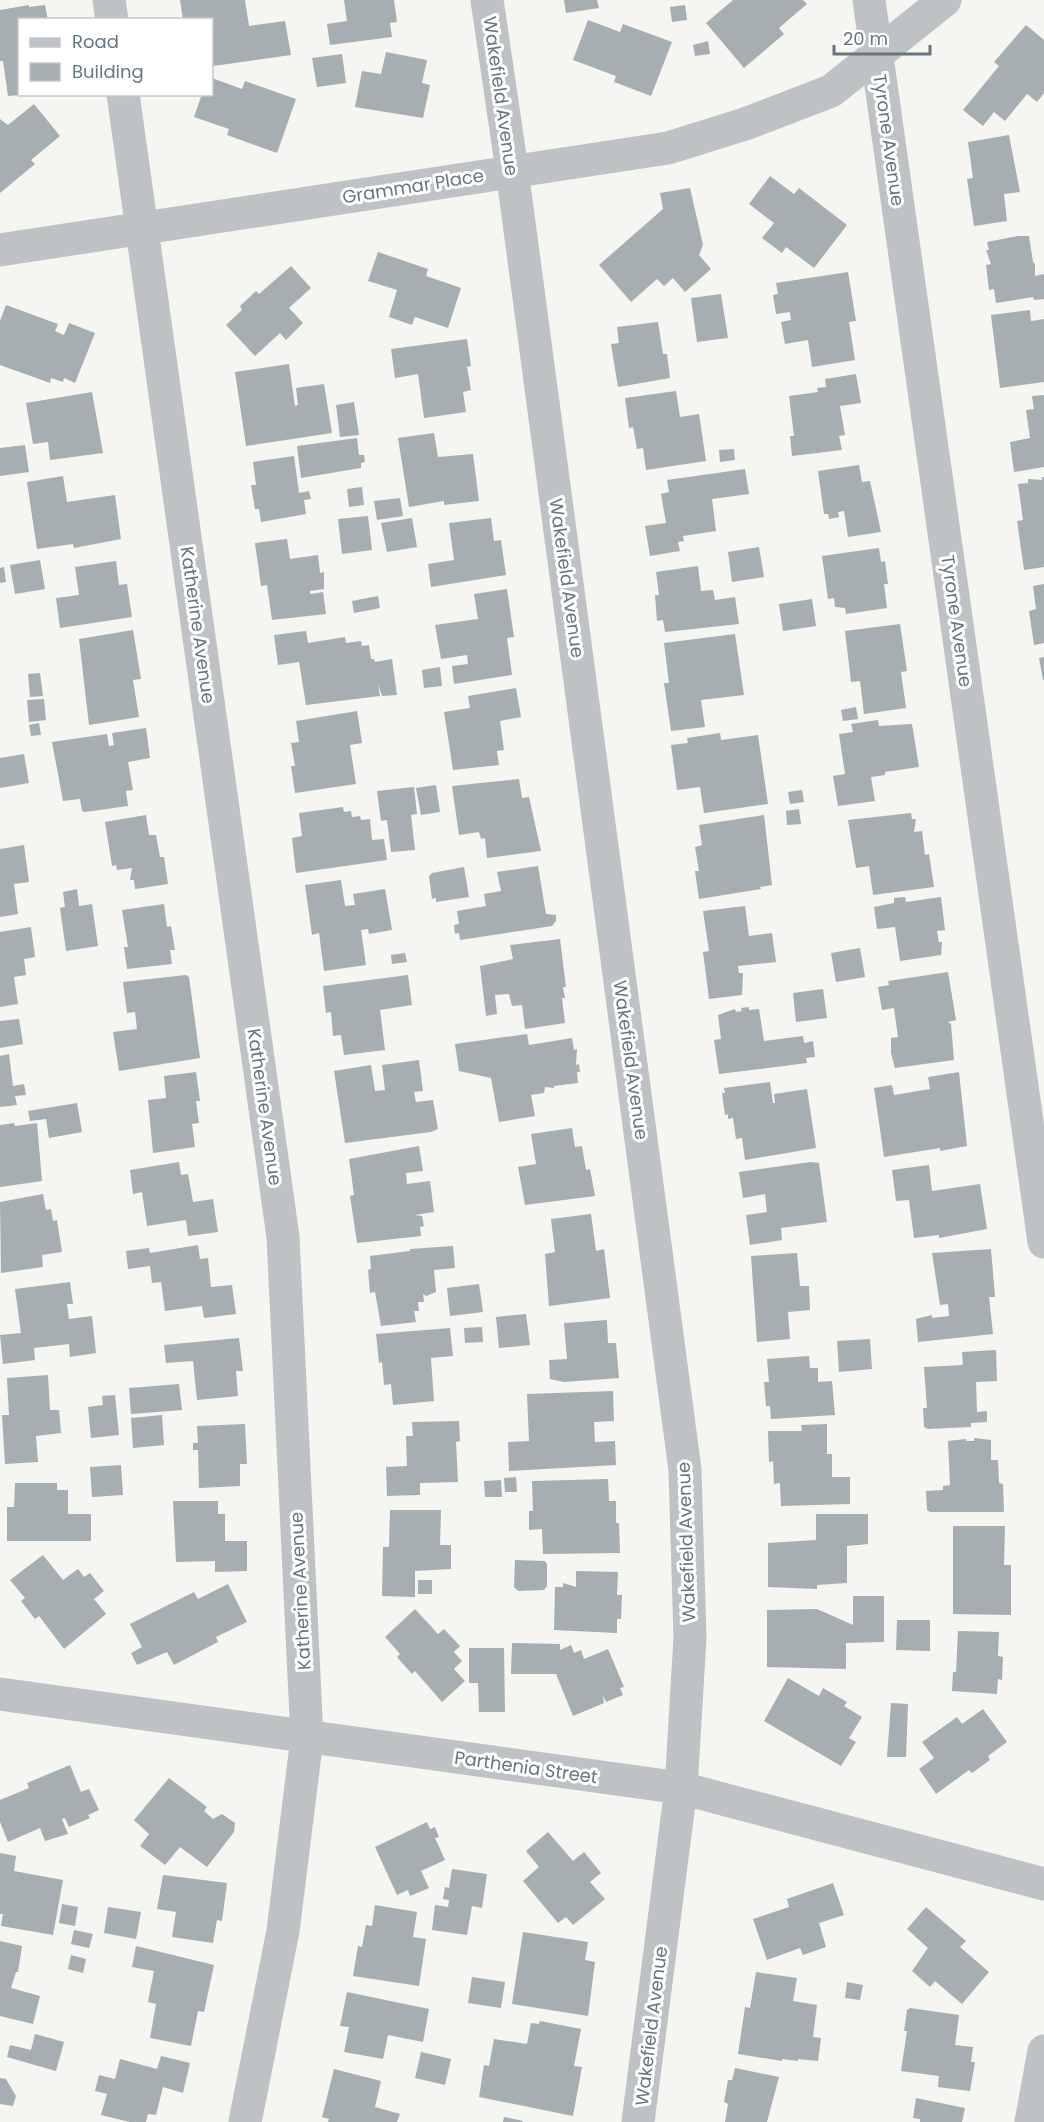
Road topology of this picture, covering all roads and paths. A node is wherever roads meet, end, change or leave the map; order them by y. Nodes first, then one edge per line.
1 (109, 0) edge
2 (487, 0) edge
3 (869, 0) edge
4 (945, 0) edge
5 (112, 18) edge
6 (877, 54) junction
7 (123, 96) edge
8 (512, 170) junction
9 (143, 229) junction
10 (0, 250) edge
11 (1044, 1242) edge
12 (0, 1694) edge
13 (307, 1738) junction
14 (681, 1788) junction
15 (1044, 1884) edge
16 (1044, 2050) edge
17 (245, 2122) edge
18 (638, 2122) edge
19 (1031, 2122) edge

1 - 5 street
2 - 8 street, Wakefield Avenue
3 - 6 street, Tyrone Avenue
4 - 6 street, Grammar Place
6 - 8 street, Grammar Place
6 - 11 street, Tyrone Avenue
7 - 9 street, Katherine Avenue
8 - 9 street, Grammar Place
8 - 14 street, Wakefield Avenue
9 - 10 street, Grammar Place
9 - 13 street, Katherine Avenue
12 - 13 street, Parthenia Street
13 - 14 street, Parthenia Street
13 - 17 street, Katherine Avenue
14 - 15 street, Parthenia Street
14 - 18 street, Wakefield Avenue
16 - 19 street

